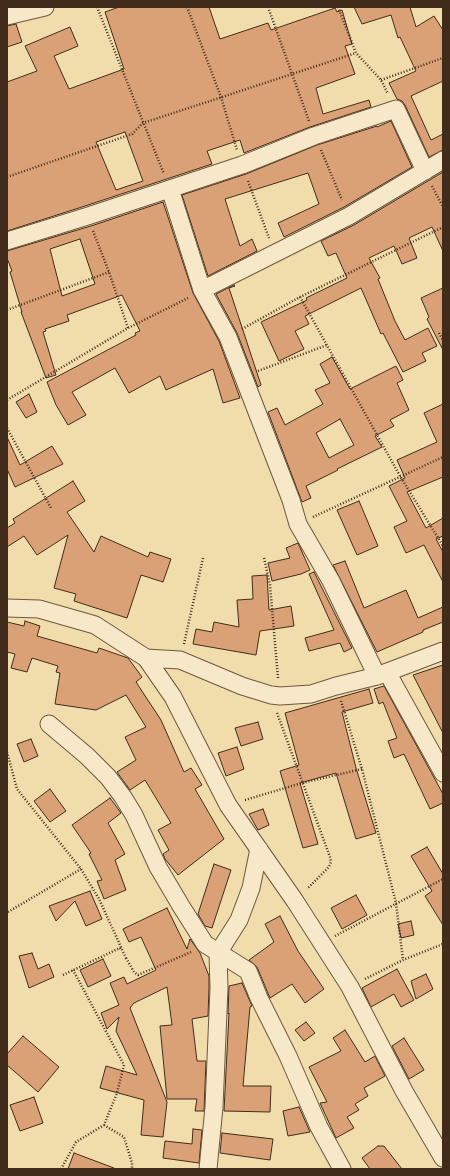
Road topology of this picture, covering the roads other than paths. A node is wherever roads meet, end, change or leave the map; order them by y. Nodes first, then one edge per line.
1 (45, 7) edge
2 (7, 16) edge
3 (443, 160) edge
4 (425, 171) junction
5 (170, 189) junction
6 (7, 241) edge
7 (202, 290) junction
8 (7, 608) edge
9 (443, 651) edge
10 (146, 658) junction
11 (382, 674) junction
12 (49, 724) dead end
13 (443, 773) edge
14 (259, 850) junction
15 (212, 949) junction
16 (443, 1158) edge
17 (208, 1169) edge
18 (342, 1169) edge

1 - 2 street
3 - 4 street
4 - 5 street
4 - 7 street
5 - 6 street
5 - 7 street
7 - 11 street
8 - 10 street
9 - 11 street
10 - 11 street
10 - 14 street
11 - 13 street
12 - 15 street
14 - 15 street
14 - 16 street
15 - 17 street
15 - 18 street

